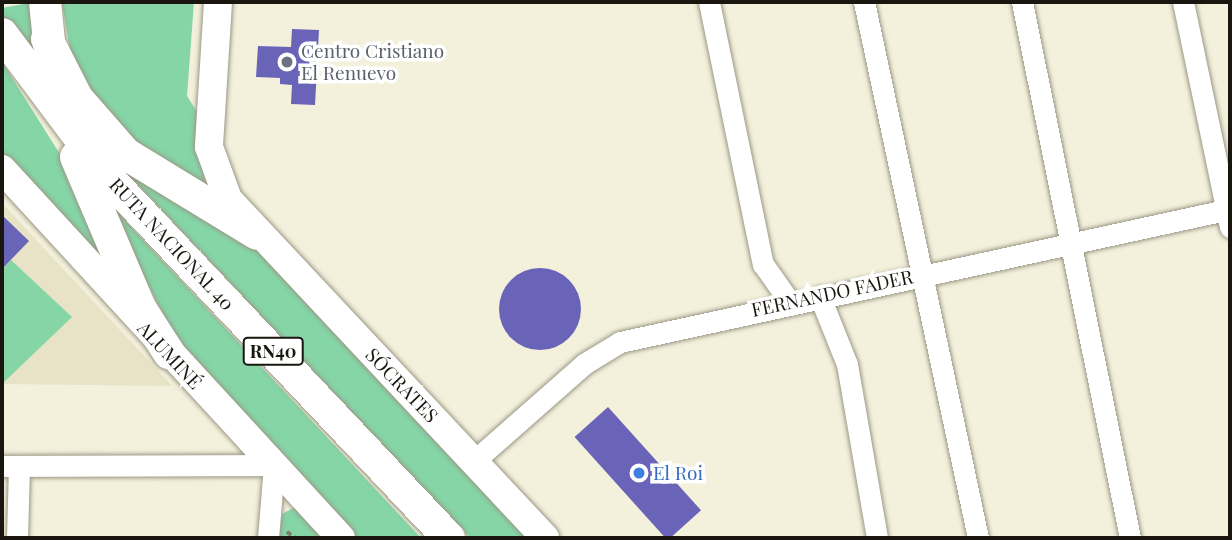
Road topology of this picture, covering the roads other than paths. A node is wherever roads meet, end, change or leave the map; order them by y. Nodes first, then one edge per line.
1 (45, 2) edge
2 (218, 2) edge
3 (709, 2) edge
4 (864, 2) edge
5 (1022, 2) edge
6 (1183, 2) edge
7 (2, 34) edge
8 (47, 39) junction
9 (39, 88) junction
10 (97, 164) junction
11 (2, 169) edge
12 (1229, 215) edge
13 (257, 234) junction
14 (1071, 243) junction
15 (922, 274) junction
16 (820, 296) junction
17 (789, 301) junction
18 (169, 353) junction
19 (474, 461) junction
20 (274, 465) junction
21 (10, 466) edge
22 (17, 538) edge
23 (268, 538) edge
24 (341, 538) edge
25 (449, 538) edge
26 (545, 538) edge
27 (877, 538) edge
28 (978, 538) edge
29 (1130, 538) edge

1 - 8 main road, RUTA NACIONAL 40 / RN40
2 - 13 street, SÓCRATES
3 - 17 street
4 - 15 street
5 - 14 street
6 - 12 street
7 - 9 main road, RUTA NACIONAL 40 / RN40
8 - 10 main road, RUTA NACIONAL 40 / RN40
8 - 13 main road
9 - 10 main road, RUTA NACIONAL 40 / RN40
9 - 18 main road
10 - 25 main road, RUTA NACIONAL 40 / RN40
11 - 18 street, ALUMINÉ
12 - 14 street, FERNANDO FADER
13 - 19 street, SÓCRATES
14 - 15 street, FERNANDO FADER
14 - 29 street
15 - 16 street, FERNANDO FADER
15 - 28 street
16 - 17 street, FERNANDO FADER
16 - 27 street
17 - 19 street, FERNANDO FADER
18 - 20 street, ALUMINÉ
19 - 26 street, SÓCRATES
20 - 21 street
20 - 23 street
20 - 24 street, ALUMINÉ
21 - 22 street

